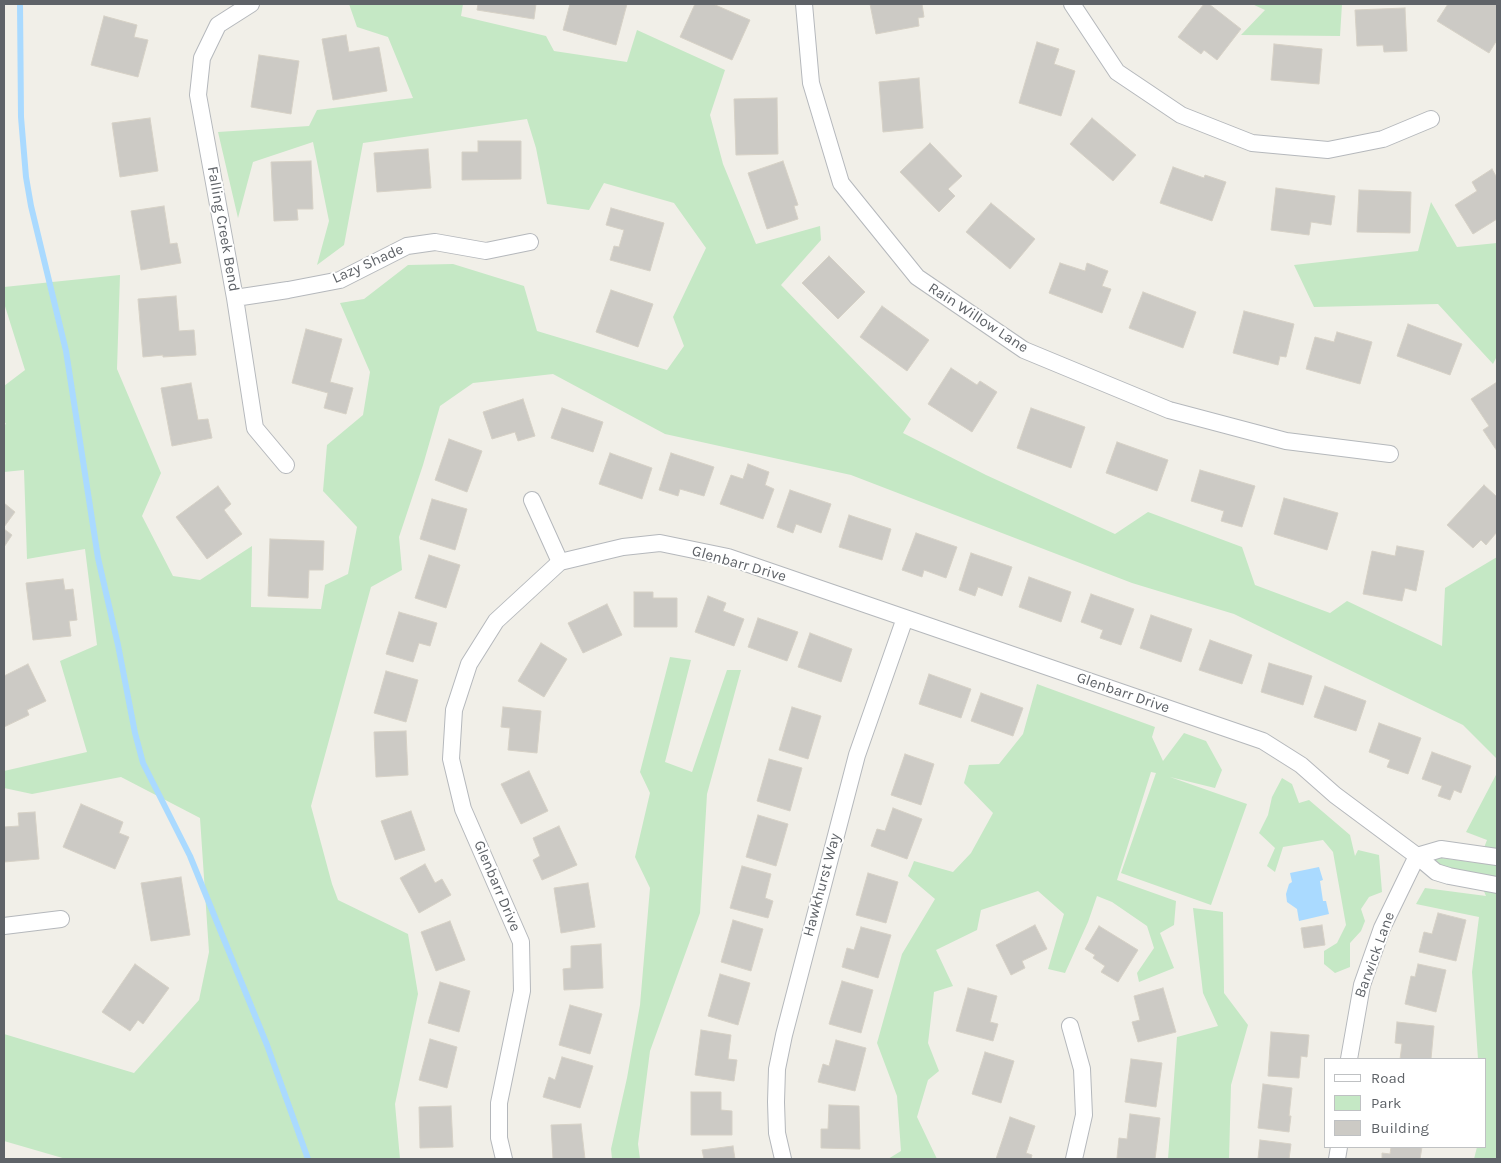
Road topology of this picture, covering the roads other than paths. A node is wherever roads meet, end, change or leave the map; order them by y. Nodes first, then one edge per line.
1 (251, 4) edge
2 (804, 4) edge
3 (1072, 4) edge
4 (1432, 119) dead end
5 (530, 242) dead end
6 (235, 298) junction
7 (1390, 454) dead end
8 (286, 465) dead end
9 (532, 500) dead end
10 (560, 562) junction
11 (905, 618) junction
12 (1417, 856) junction
13 (1497, 857) edge
14 (1497, 884) edge
15 (61, 919) dead end
16 (4, 926) edge
17 (1070, 1026) dead end
18 (1349, 1058) edge
19 (504, 1159) edge
20 (783, 1159) edge
21 (1074, 1159) edge

1 - 6 street, Falling Creek Bend
2 - 7 street, Rain Willow Lane
3 - 4 street
5 - 6 street, Lazy Shade
6 - 8 street, Falling Creek Bend
9 - 10 street
10 - 11 street, Glenbarr Drive
10 - 19 street, Glenbarr Drive
11 - 12 street, Glenbarr Drive
11 - 20 street, Hawkhurst Way
12 - 13 street
12 - 14 street, Glenbarr Drive
12 - 18 street, Barwick Lane
15 - 16 street
17 - 21 street

